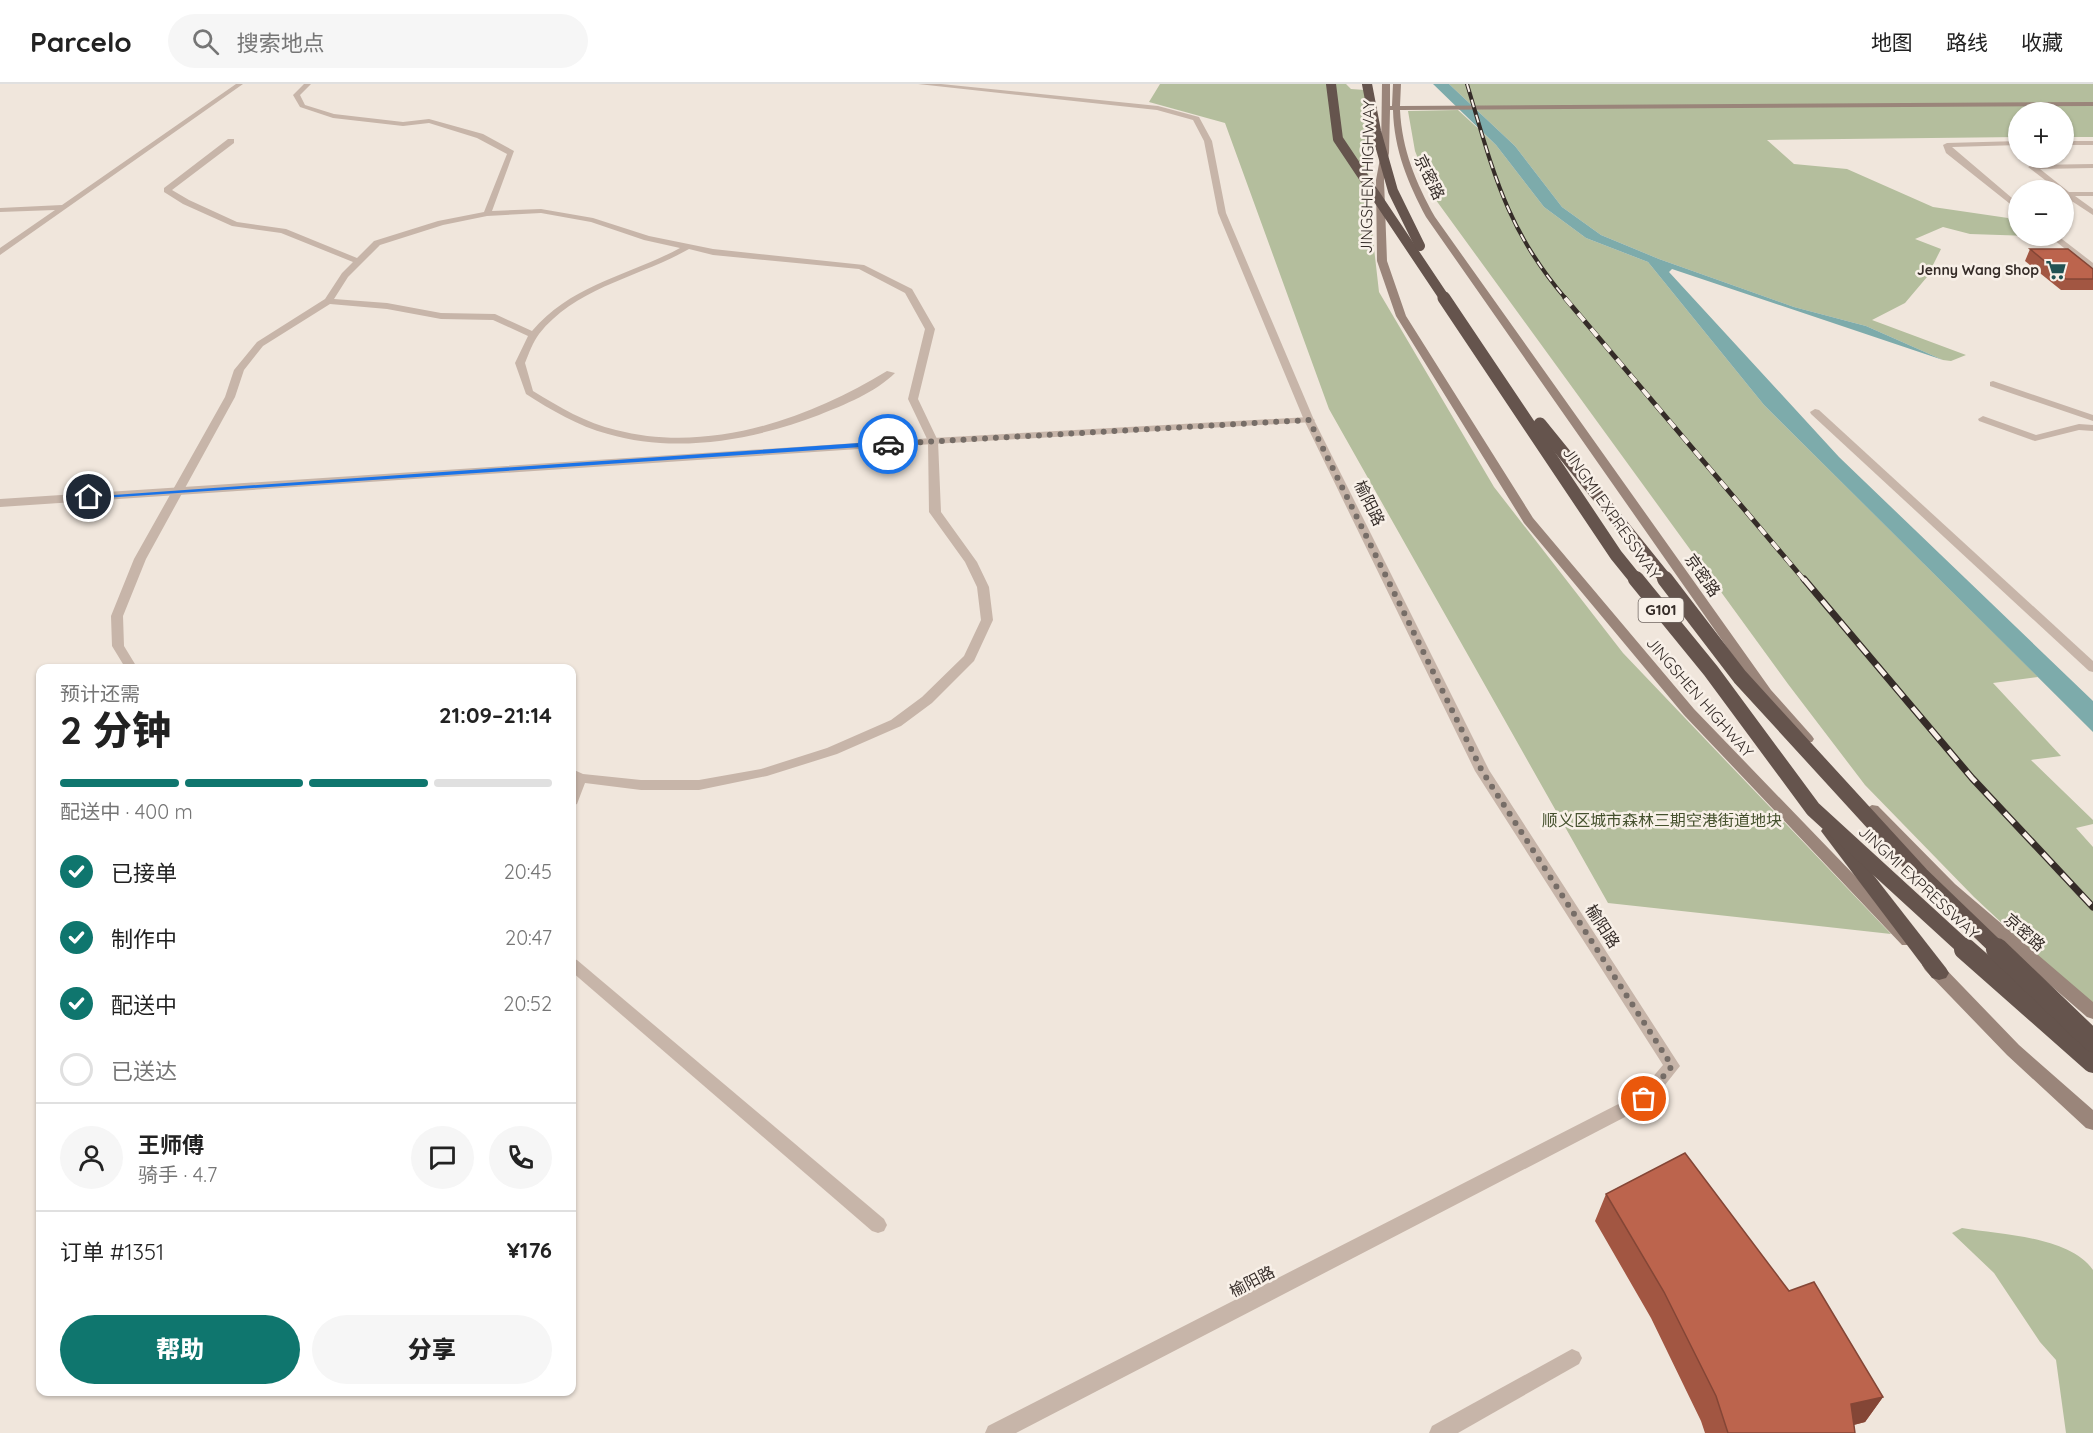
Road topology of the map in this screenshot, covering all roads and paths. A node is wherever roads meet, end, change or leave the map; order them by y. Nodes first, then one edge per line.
1 (240, 84) edge
2 (308, 84) edge
3 (921, 84) edge
4 (1331, 84) edge
5 (1367, 84) edge
6 (1386, 84) edge
7 (1397, 84) edge
8 (2093, 104) edge
9 (1390, 109) junction
10 (231, 141) dead end
11 (2008, 143) edge
12 (2074, 143) edge
13 (2093, 143) edge
14 (2093, 166) edge
15 (2049, 180) edge
16 (2074, 193) edge
17 (2093, 194) edge
18 (2008, 199) edge
19 (2074, 199) edge
20 (65, 207) junction
21 (0, 210) edge
22 (2093, 213) edge
23 (486, 214) junction
24 (2066, 246) edge
25 (687, 247) junction
26 (0, 252) edge
27 (357, 261) dead end
28 (2093, 268) edge
29 (328, 301) junction
30 (533, 335) junction
31 (890, 374) dead end
32 (1993, 384) dead end
33 (1815, 411) dead end
34 (2093, 418) edge
35 (1983, 419) dead end
36 (1309, 420) junction
37 (2093, 428) edge
38 (933, 441) junction
39 (179, 491) junction
40 (0, 503) edge
41 (129, 664) edge
42 (2093, 668) edge
43 (576, 776) edge
44 (1813, 809) junction
45 (1887, 838) junction
46 (1916, 857) junction
47 (576, 967) edge
48 (1939, 973) junction
49 (2093, 1012) edge
50 (2093, 1041) edge
51 (2093, 1062) edge
52 (2093, 1122) edge
53 (878, 1225) dead end
54 (1572, 1358) dead end
55 (995, 1433) edge
56 (1439, 1433) edge

1 - 20 street
2 - 23 street
3 - 36 street, 榆阳路
4 - 44 highway, JINGMI EXPRESSWAY / G101, bridge
5 - 45 highway, JINGMI EXPRESSWAY / G101, bridge
6 - 9 main road, JINGSHEN HIGHWAY / G101
7 - 9 main road, 京密路 / G101
8 - 9 main road
9 - 46 main road, 京密路 / G101
9 - 48 main road, JINGSHEN HIGHWAY / G101
10 - 27 street
11 - 18 street
12 - 13 street
14 - 15 street
16 - 17 street
19 - 22 street
20 - 21 street
20 - 26 street
23 - 25 street
23 - 29 street
24 - 28 street
25 - 30 street
25 - 38 street
29 - 30 street
29 - 39 street
30 - 31 street
32 - 34 street
33 - 42 street
35 - 37 street
36 - 38 street
36 - 55 street, 榆阳路
38 - 39 street
38 - 43 street
39 - 40 street
39 - 41 street
44 - 48 highway
44 - 51 highway, JINGMI EXPRESSWAY / G101, bridge
45 - 46 highway
45 - 50 highway, JINGMI EXPRESSWAY / G101, bridge
46 - 49 main road, 京密路 / G101
47 - 53 street
48 - 52 main road, JINGSHEN HIGHWAY / G101
54 - 56 street

